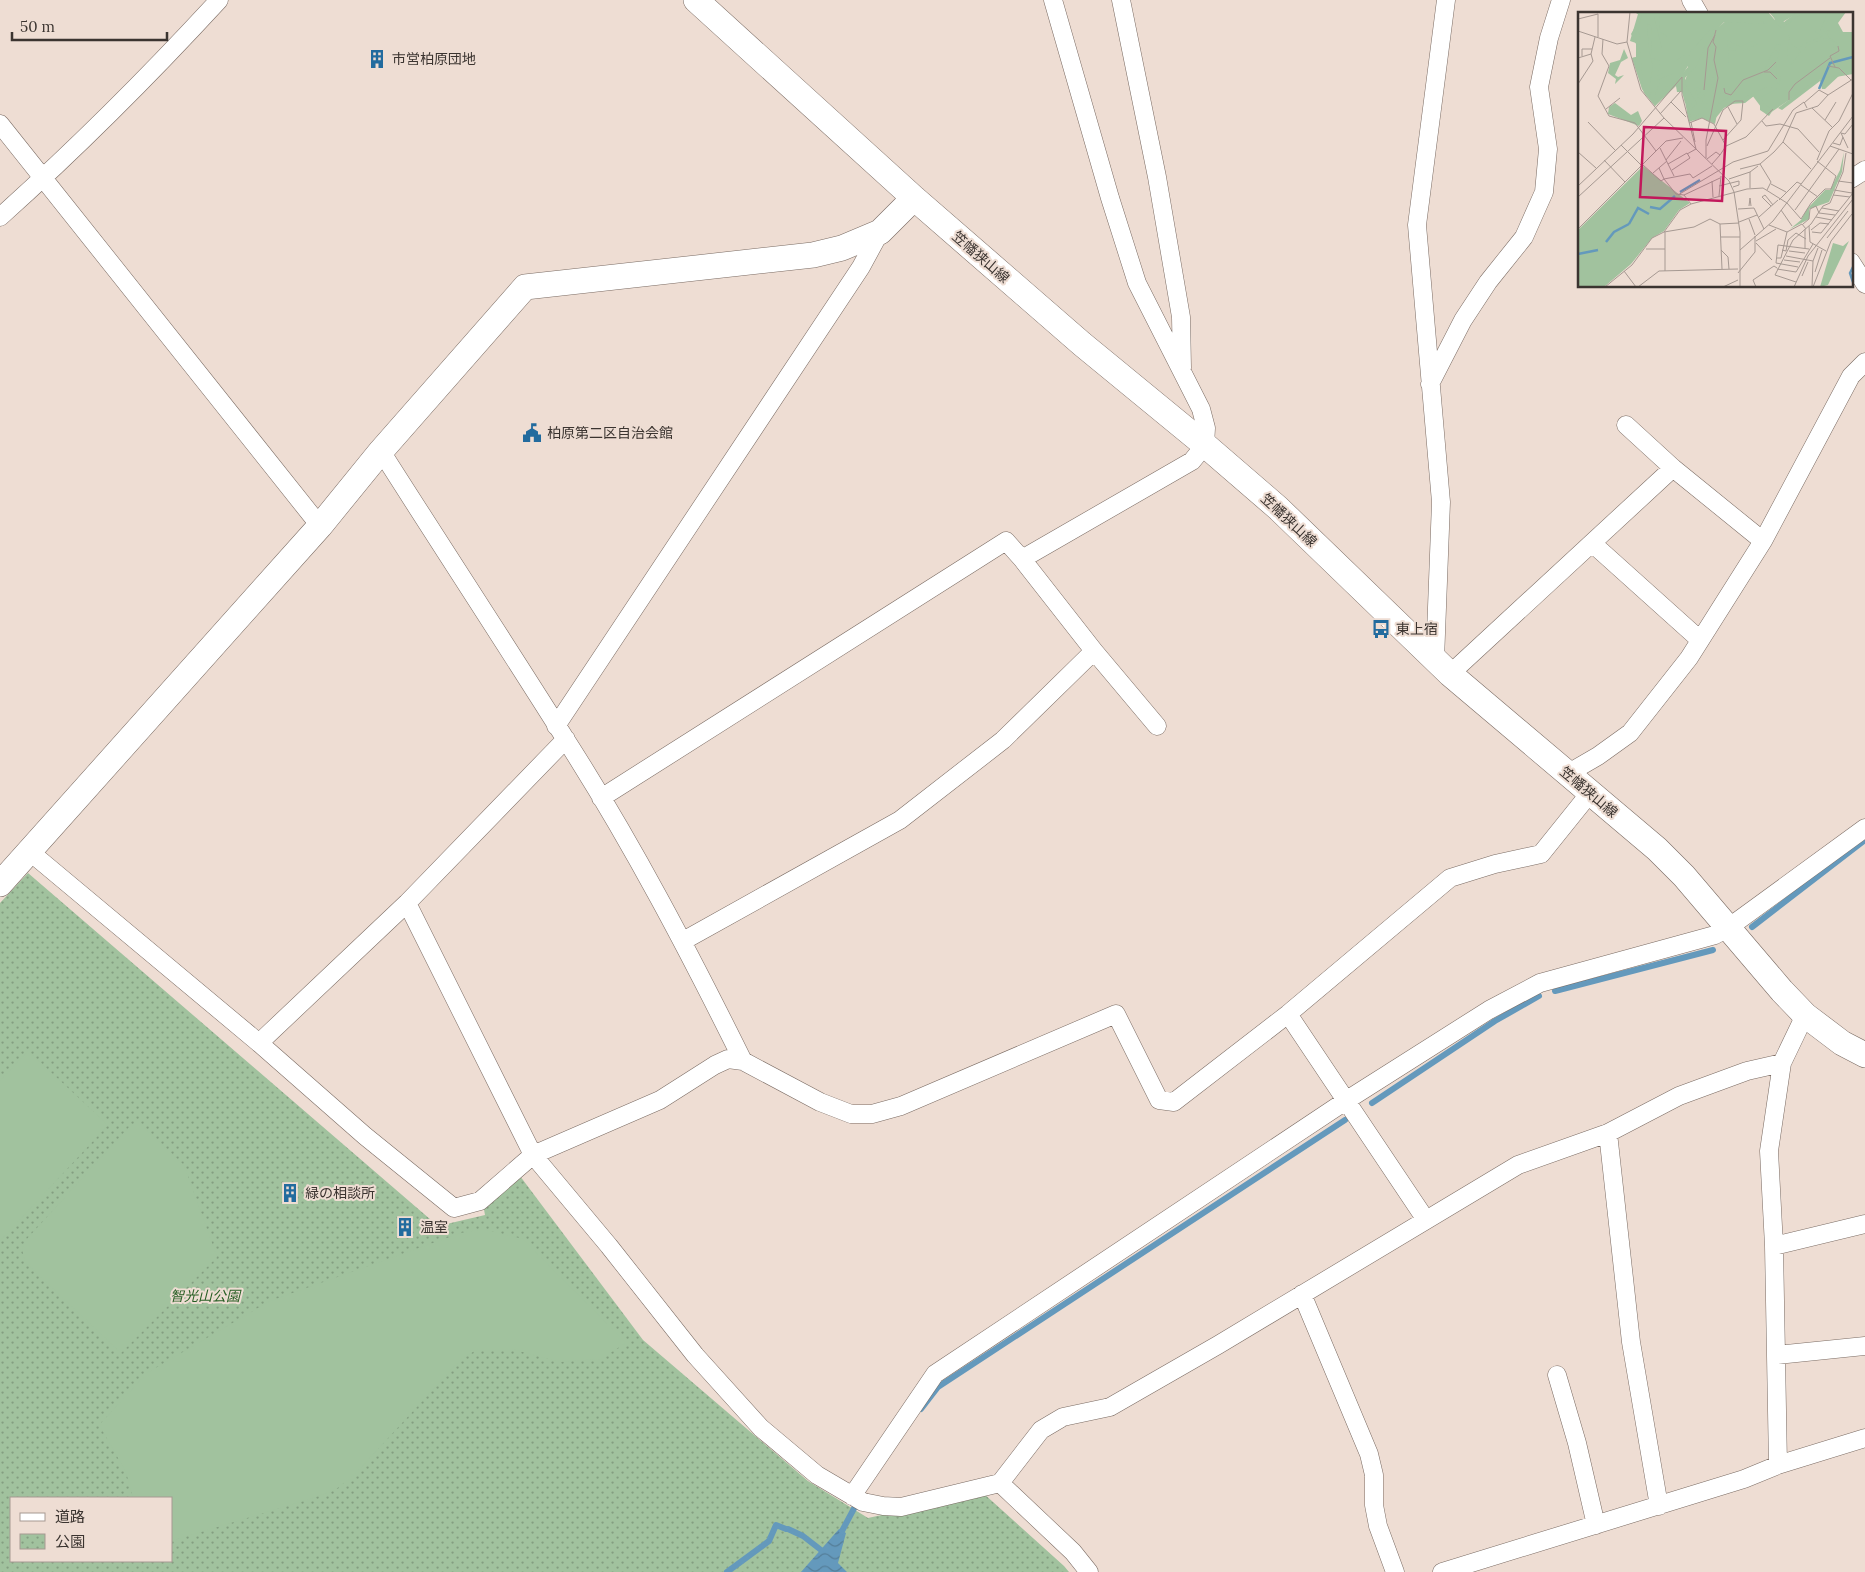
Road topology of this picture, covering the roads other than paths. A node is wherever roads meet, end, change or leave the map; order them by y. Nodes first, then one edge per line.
1 (219, 0) edge
2 (696, 0) edge
3 (1053, 0) edge
4 (1121, 0) edge
5 (1446, 0) edge
6 (1562, 0) edge
7 (1691, 0) edge
8 (1698, 12) edge
9 (0, 124) edge
10 (1865, 170) edge
11 (44, 178) junction
12 (1852, 178) edge
13 (914, 198) junction
14 (0, 217) edge
15 (880, 232) junction
16 (1852, 264) edge
17 (1865, 284) edge
18 (1865, 362) edge
19 (1182, 374) junction
20 (1430, 384) junction
21 (1626, 425) dead end
22 (1205, 444) junction
23 (381, 451) junction
24 (1673, 468) junction
25 (320, 526) junction
26 (1763, 541) junction
27 (1592, 543) junction
28 (1022, 559) junction
29 (1700, 640) junction
30 (1094, 651) junction
31 (1443, 667) junction
32 (1157, 726) dead end
33 (561, 732) junction
34 (1567, 774) junction
35 (1590, 793) junction
36 (601, 798) junction
37 (1865, 828) edge
38 (29, 851) junction
39 (2, 878) edge
40 (407, 904) junction
41 (1728, 928) junction
42 (683, 941) junction
43 (1288, 1014) junction
44 (1805, 1015) junction
45 (259, 1042) junction
46 (1865, 1055) edge
47 (743, 1061) junction
48 (1782, 1063) junction
49 (1347, 1100) junction
50 (1608, 1133) junction
51 (533, 1155) junction
52 (1426, 1220) junction
53 (1865, 1224) edge
54 (1774, 1246) junction
55 (1302, 1294) junction
56 (1865, 1346) edge
57 (1777, 1355) junction
58 (1557, 1375) dead end
59 (1865, 1438) edge
60 (1778, 1465) junction
61 (1000, 1483) junction
62 (858, 1499) junction
63 (1660, 1506) junction
64 (1596, 1525) junction
65 (1089, 1572) edge
66 (1395, 1572) edge
67 (1442, 1572) edge

1 - 11 street
2 - 13 main road, 笠幡狭山線
3 - 19 street
4 - 19 street
5 - 20 street
6 - 20 street
7 - 8 street
9 - 11 street
10 - 12 street
11 - 14 street
11 - 25 street
13 - 15 main road
13 - 22 main road, 笠幡狭山線
15 - 23 main road
15 - 33 street
16 - 17 street
18 - 26 street
19 - 22 street
20 - 31 street
21 - 24 street
22 - 28 street
22 - 31 main road, 笠幡狭山線
23 - 25 main road
23 - 33 street
24 - 26 street
24 - 27 street
25 - 38 main road
26 - 29 street
27 - 29 street
27 - 31 street
28 - 30 street
28 - 36 street
29 - 34 street
30 - 32 street
30 - 42 street
31 - 34 main road, 笠幡狭山線
33 - 36 street
33 - 40 street
34 - 35 main road, 笠幡狭山線
35 - 41 main road, 笠幡狭山線
35 - 43 street
36 - 42 street
37 - 41 street
38 - 39 main road
38 - 45 street
40 - 45 street
40 - 51 street
41 - 44 main road, 笠幡狭山線
41 - 49 street
42 - 47 street
43 - 47 street
43 - 49 street
44 - 46 main road, 笠幡狭山線
44 - 48 street
45 - 51 street
47 - 51 street
48 - 50 street
48 - 54 street
49 - 52 street
49 - 62 street
50 - 52 street
50 - 63 street
51 - 62 street
52 - 55 street
53 - 54 street
54 - 57 street
55 - 61 street
55 - 66 street
56 - 57 street
57 - 60 street
58 - 64 street
59 - 60 street
60 - 63 street
61 - 62 street
61 - 65 street
63 - 64 street
64 - 67 street

